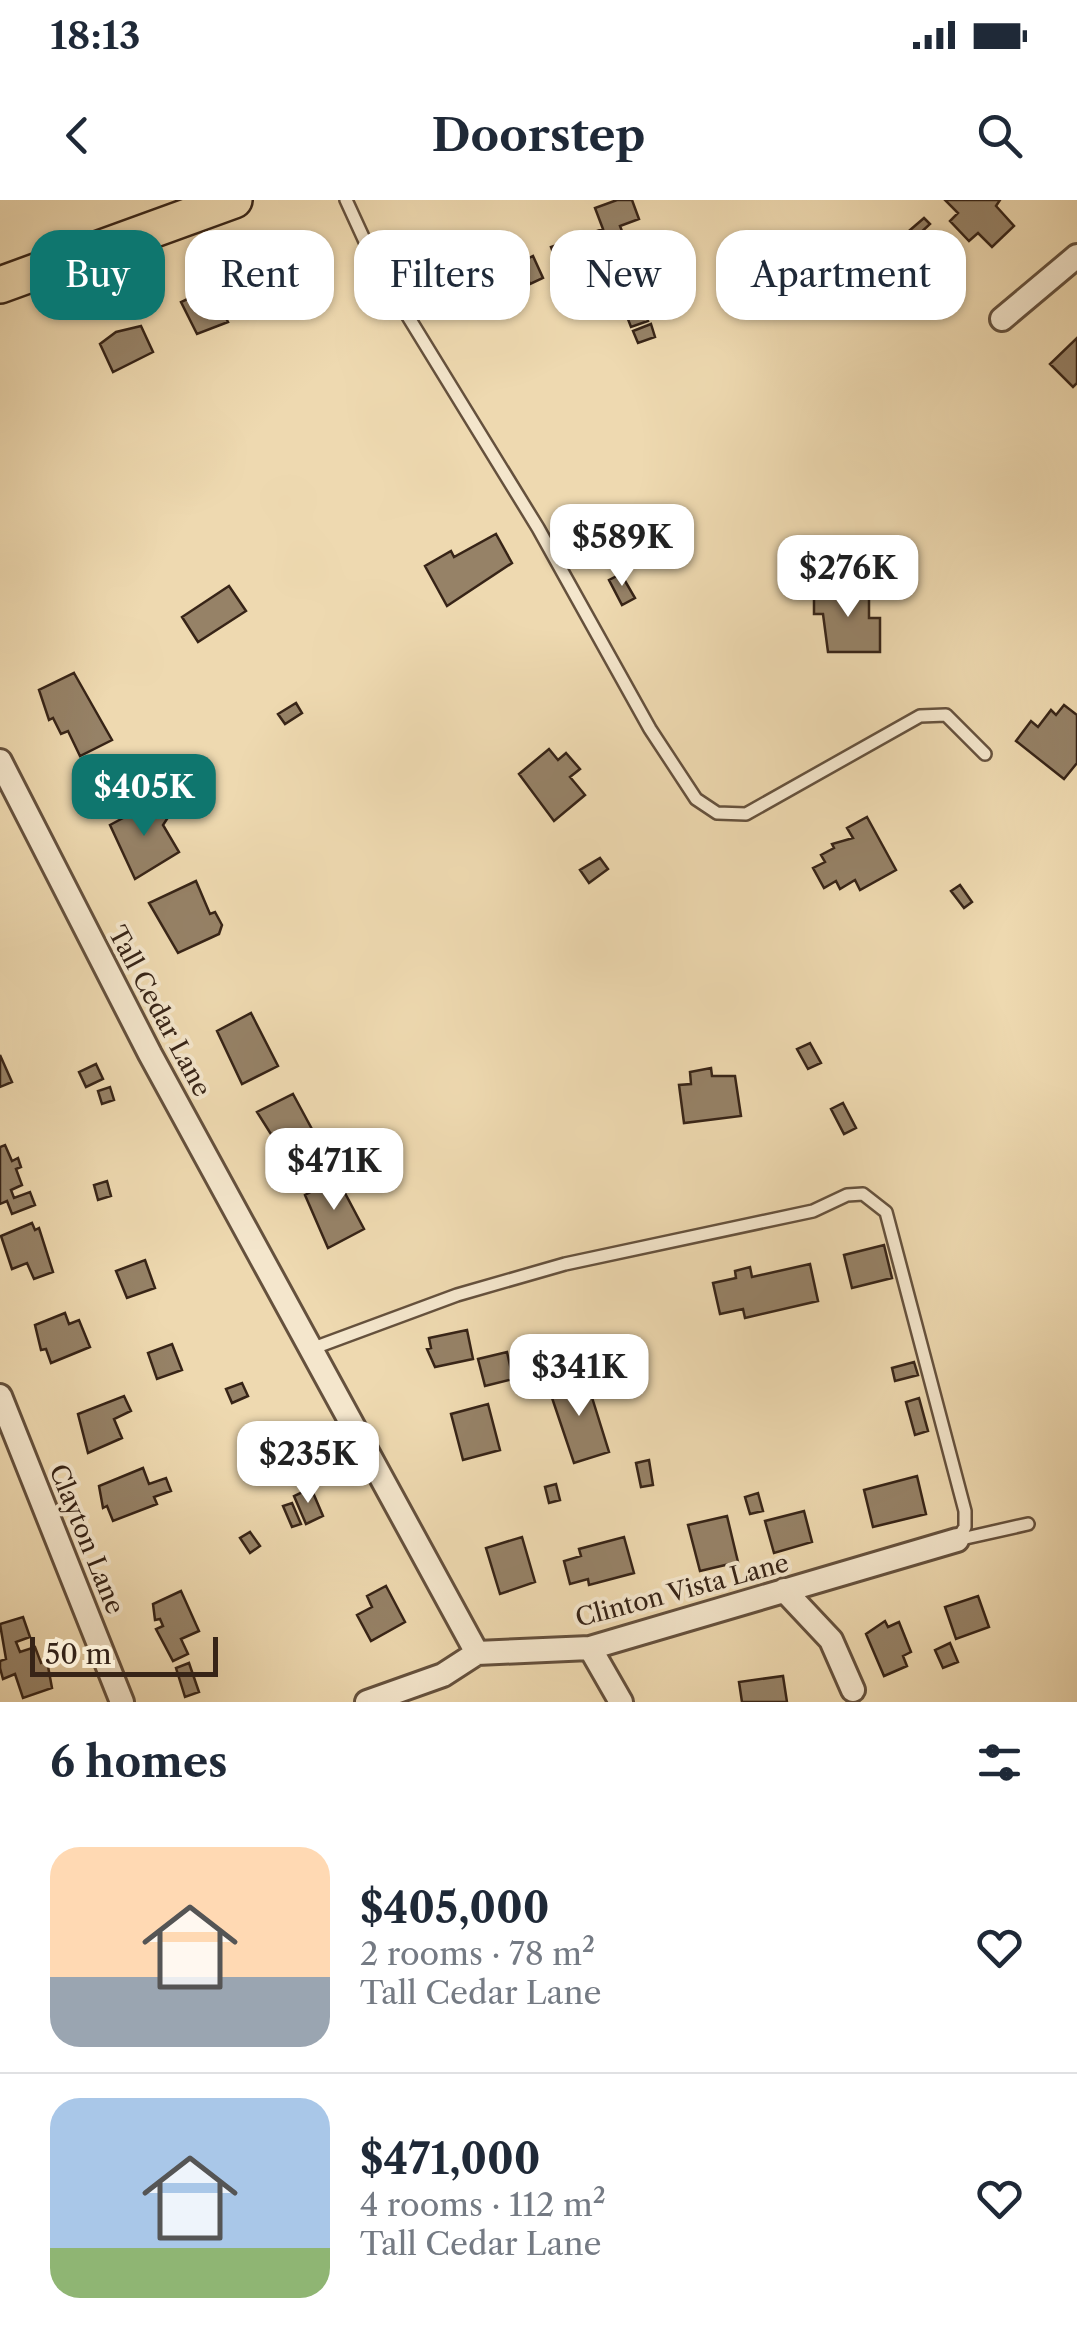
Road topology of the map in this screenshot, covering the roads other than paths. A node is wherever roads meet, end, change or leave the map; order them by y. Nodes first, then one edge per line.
1 (234, 200) edge
2 (346, 200) edge
3 (1077, 256) edge
4 (4, 282) edge
5 (1002, 319) dead end
6 (986, 754) dead end
7 (0, 761) edge
8 (311, 1348) junction
9 (0, 1396) edge
10 (1028, 1524) dead end
11 (957, 1540) junction
12 (784, 1590) junction
13 (590, 1648) junction
14 (477, 1652) junction
15 (855, 1696) edge
16 (122, 1702) edge
17 (367, 1702) edge
18 (620, 1702) edge

1 - 4 main road
2 - 6 lane
3 - 5 street
7 - 8 street, Tall Cedar Lane
8 - 11 lane
8 - 14 street, Tall Cedar Lane
9 - 16 street, Clayton Lane
10 - 11 lane
11 - 12 street, Clinton Vista Lane
12 - 13 street, Clinton Vista Lane
12 - 15 street
13 - 14 street, Clinton Vista Lane
13 - 18 street
14 - 17 street, Clinton Vista Lane

